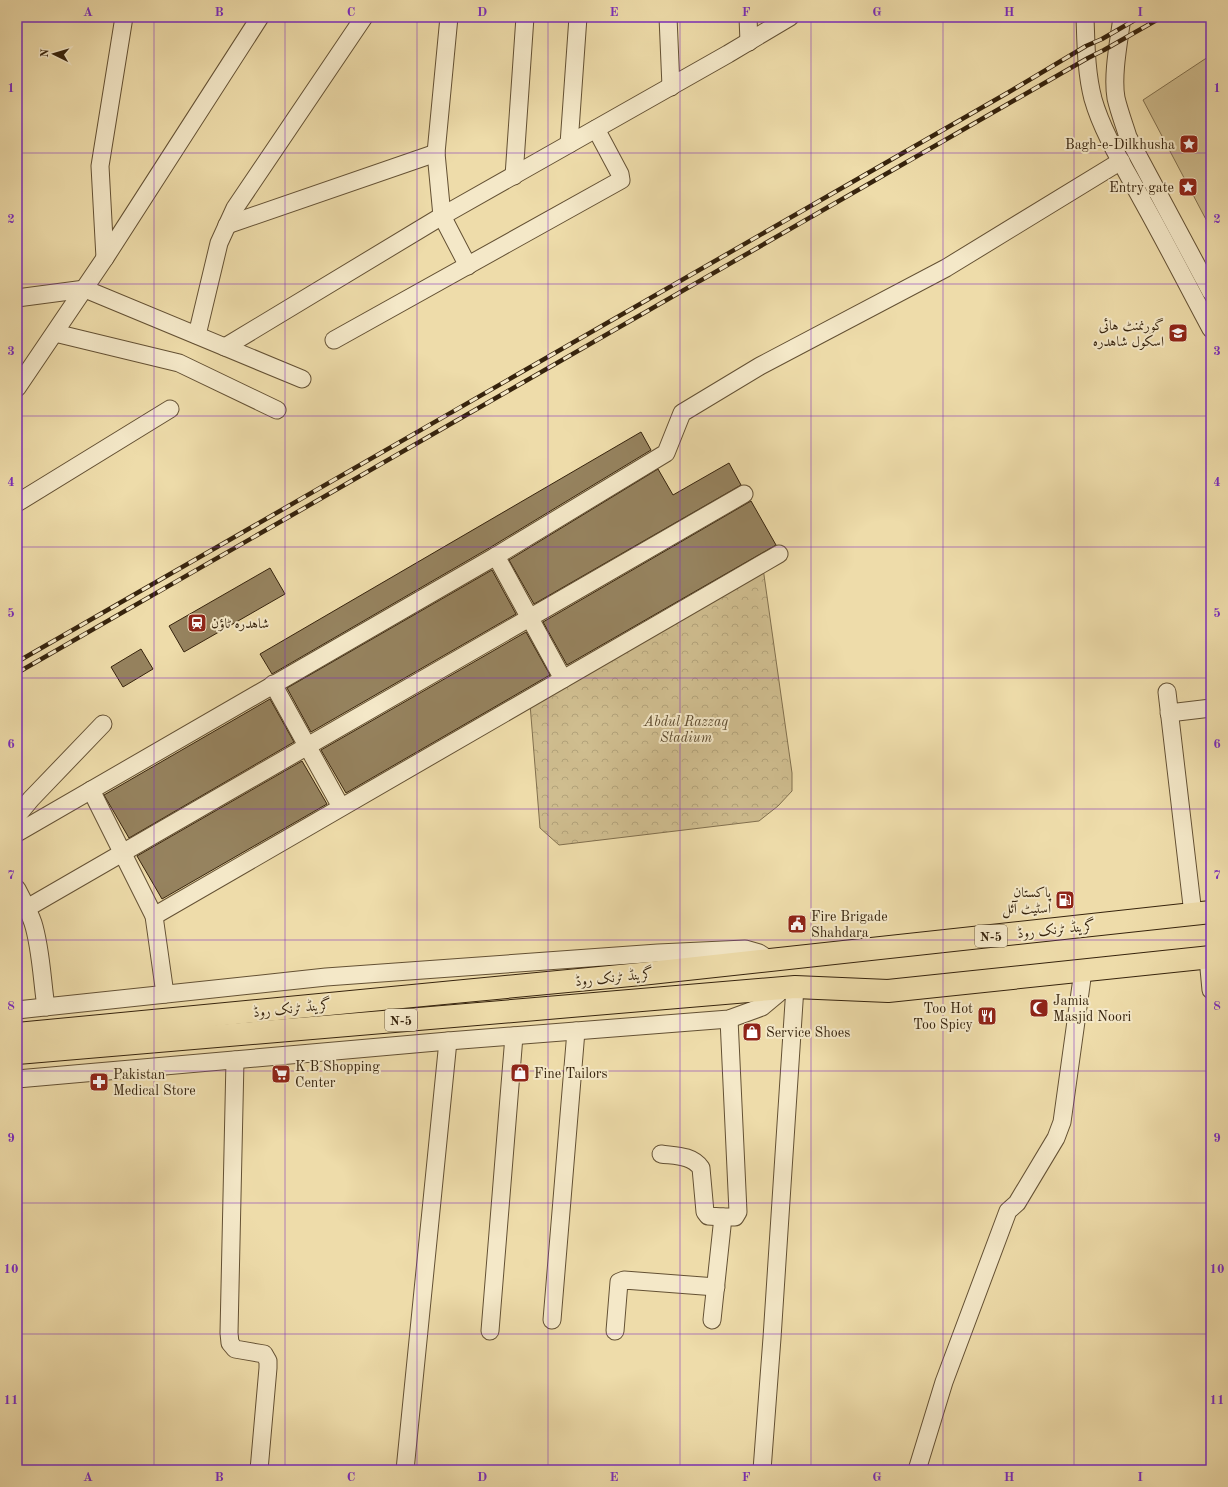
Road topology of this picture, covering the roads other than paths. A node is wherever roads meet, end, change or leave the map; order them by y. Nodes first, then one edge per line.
1 (124, 17) edge
2 (260, 17) edge
3 (364, 17) edge
4 (449, 17) edge
5 (525, 17) edge
6 (578, 17) edge
7 (668, 17) edge
8 (748, 17) edge
9 (790, 17) edge
10 (1085, 17) edge
11 (1122, 17) edge
12 (749, 42) junction
13 (671, 86) junction
14 (596, 129) junction
15 (569, 144) junction
16 (436, 153) junction
17 (1121, 161) junction
18 (514, 176) junction
19 (442, 216) junction
20 (228, 225) junction
21 (105, 258) junction
22 (468, 266) junction
23 (85, 288) junction
24 (1211, 292) edge
25 (17, 298) edge
26 (1211, 329) edge
27 (55, 333) junction
28 (196, 335) junction
29 (334, 340) dead end
30 (225, 347) junction
31 (302, 379) dead end
32 (17, 388) edge
33 (170, 409) dead end
34 (277, 410) dead end
35 (744, 494) dead end
36 (17, 503) edge
37 (779, 554) dead end
38 (496, 556) junction
39 (530, 618) junction
40 (564, 679) junction
41 (273, 684) junction
42 (1167, 692) dead end
43 (1211, 708) edge
44 (1169, 712) junction
45 (103, 724) dead end
46 (307, 746) junction
47 (91, 790) junction
48 (341, 807) junction
49 (17, 816) edge
50 (17, 833) edge
51 (123, 853) junction
52 (17, 890) edge
53 (27, 908) junction
54 (1202, 913) edge
55 (154, 916) junction
56 (1210, 957) edge
57 (770, 960) junction
58 (1083, 971) junction
59 (791, 987) junction
60 (1211, 990) edge
61 (165, 994) junction
62 (46, 1007) junction
63 (17, 1010) edge
64 (729, 1018) junction
65 (576, 1031) junction
66 (17, 1034) edge
67 (514, 1036) junction
68 (448, 1041) junction
69 (17, 1052) edge
70 (235, 1060) junction
71 (17, 1079) edge
72 (660, 1154) dead end
73 (723, 1216) junction
74 (716, 1287) junction
75 (552, 1320) dead end
76 (712, 1320) dead end
77 (490, 1331) dead end
78 (615, 1331) dead end
79 (259, 1470) edge
80 (405, 1470) edge
81 (762, 1470) edge
82 (918, 1470) edge

1 - 21 street
2 - 21 street
3 - 20 street
4 - 16 street
5 - 18 street
6 - 15 street
7 - 13 street
8 - 12 street
9 - 12 street
10 - 17 street
11 - 24 street
12 - 13 street
13 - 14 street
14 - 15 street
14 - 22 street
15 - 18 street
16 - 19 street
16 - 20 street
17 - 26 street
17 - 38 street
18 - 19 street
19 - 22 street
19 - 30 street
20 - 28 street
21 - 23 street
22 - 29 street
23 - 25 street
23 - 27 street
23 - 28 street
27 - 32 street
27 - 34 street
28 - 30 street
30 - 31 street
33 - 36 street
35 - 39 street
37 - 40 street
38 - 39 street
38 - 41 street
39 - 40 street
39 - 46 street
40 - 48 street
41 - 46 street
41 - 47 street
42 - 44 street
43 - 44 street
44 - 54 street
45 - 49 street
46 - 48 street
46 - 51 street
47 - 50 street
47 - 51 street
48 - 55 street
51 - 53 street
51 - 55 street
52 - 53 street
53 - 62 street
54 - 57 highway, گرینڈ ٹرنک روڈ / N-5
55 - 61 street
56 - 58 highway, گرینڈ ٹرنک روڈ / N-5
56 - 60 street
57 - 61 street
57 - 66 highway, گرینڈ ٹرنک روڈ / N-5
58 - 59 highway, گرینڈ ٹرنک روڈ / N-5
58 - 82 street
59 - 64 street
59 - 69 highway, گرینڈ ٹرنک روڈ / N-5
59 - 81 street
61 - 62 street
62 - 63 street
64 - 65 street
64 - 73 street
65 - 67 street
65 - 75 street
67 - 68 street
67 - 77 street
68 - 70 street
68 - 80 street
70 - 71 street
70 - 79 street
72 - 73 street
73 - 74 street
74 - 76 street
74 - 78 street

